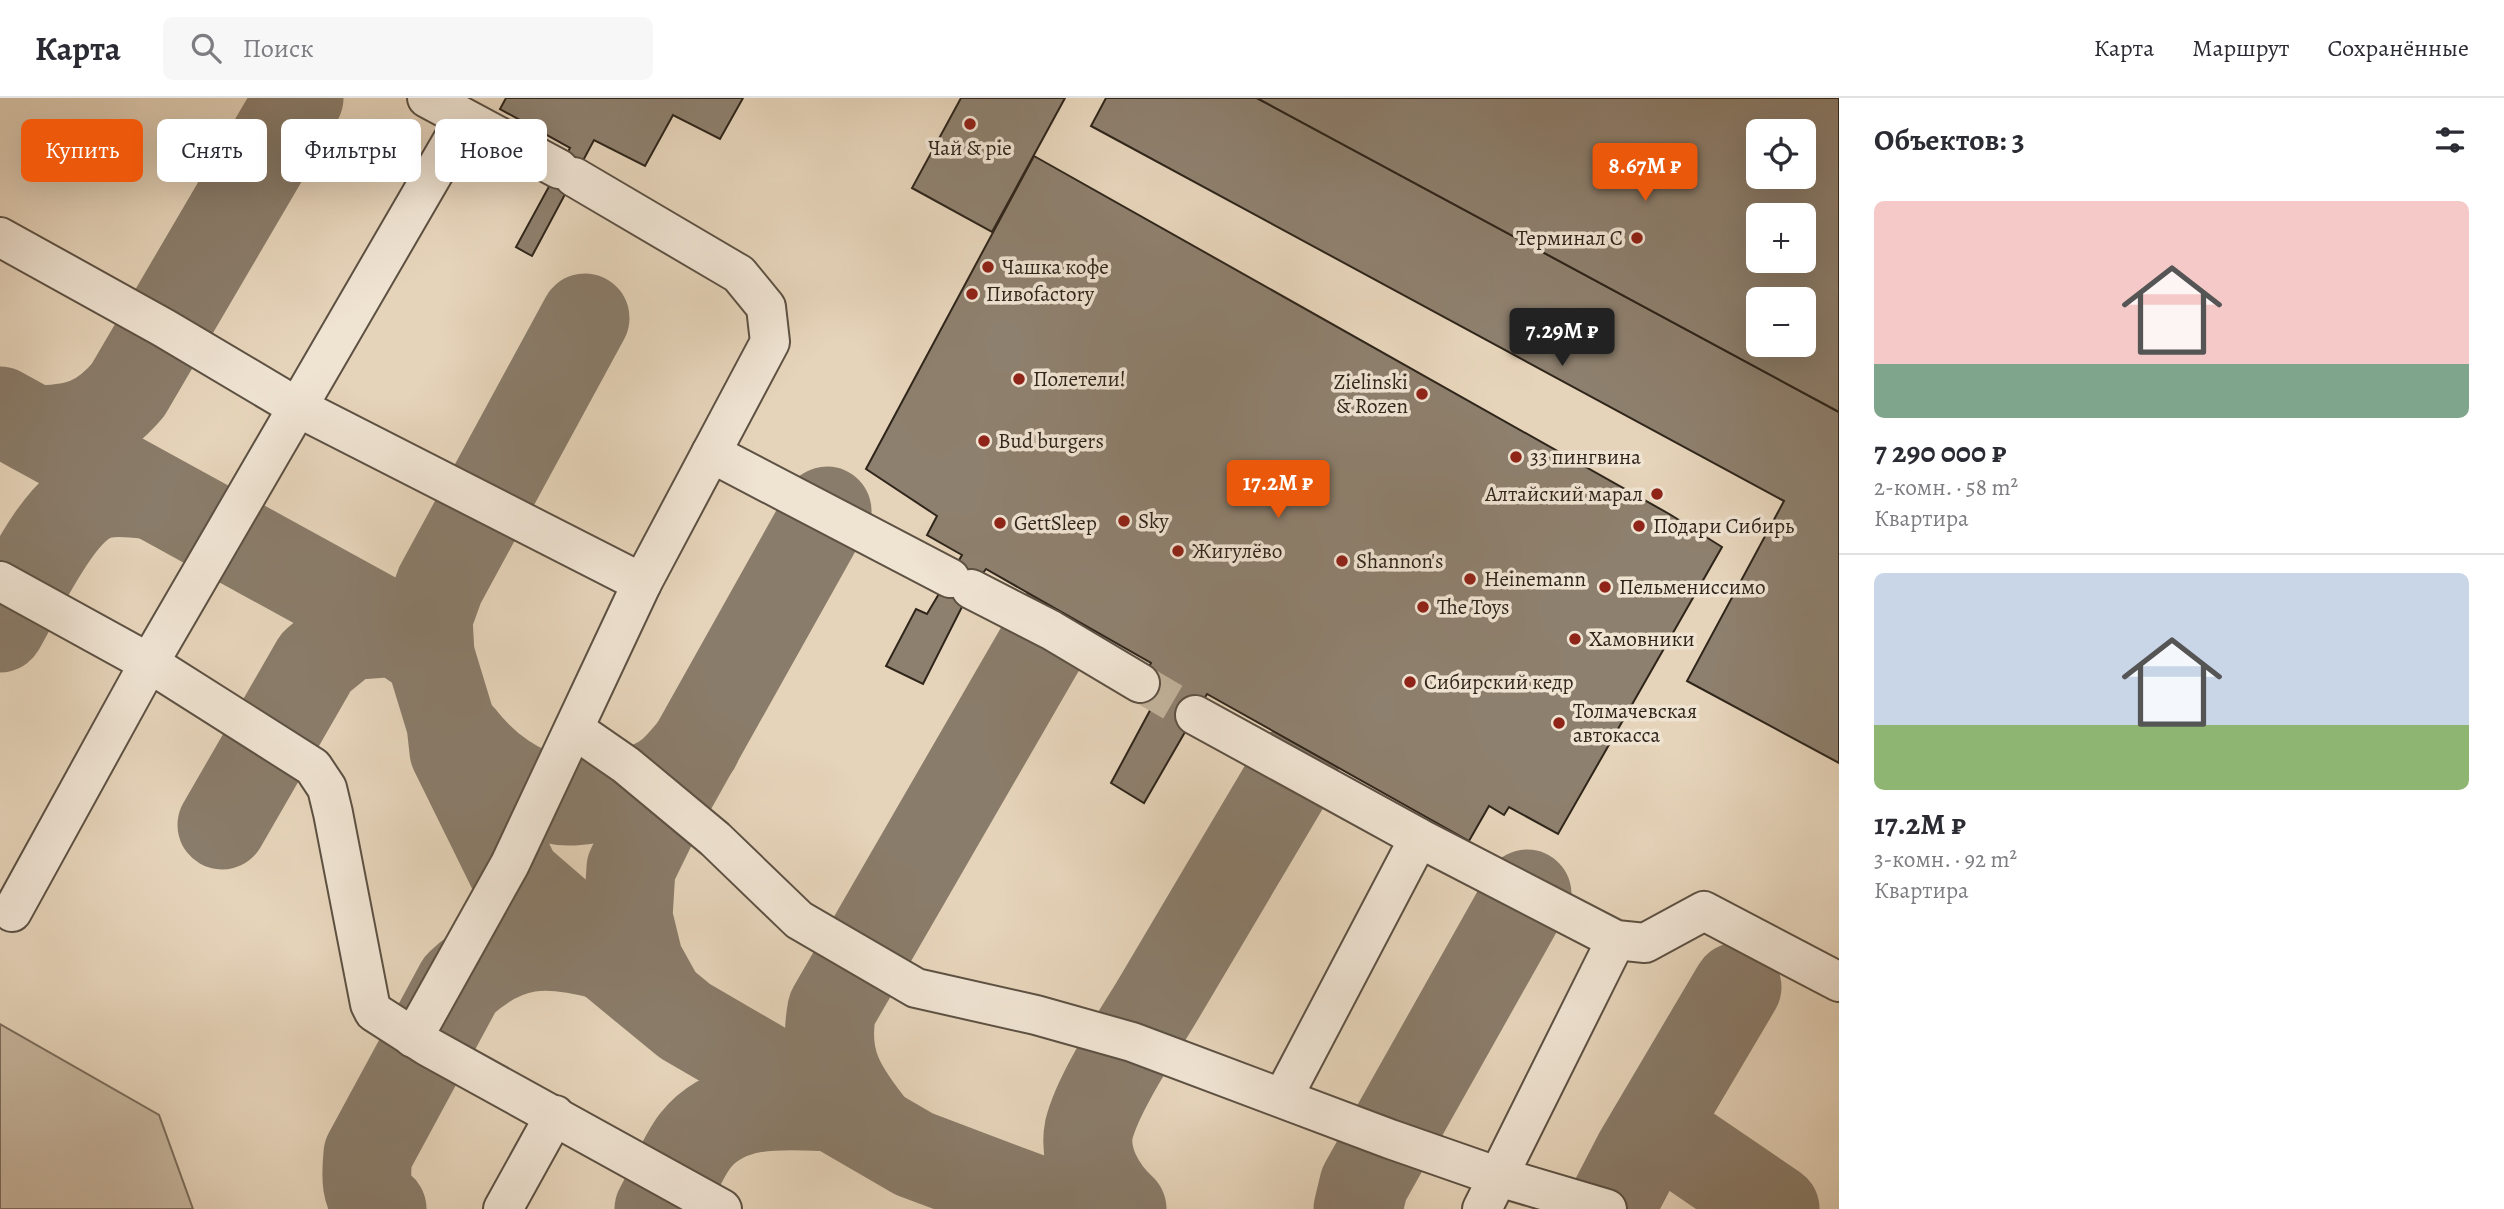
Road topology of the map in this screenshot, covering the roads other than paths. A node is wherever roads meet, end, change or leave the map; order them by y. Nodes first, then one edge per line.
1 (427, 98) edge
2 (466, 119) edge
3 (547, 162) edge
4 (435, 172) edge
5 (0, 237) edge
6 (297, 407) junction
7 (711, 453) junction
8 (0, 581) edge
9 (642, 583) junction
10 (149, 663) junction
11 (1140, 683) tunnel mouth
12 (1195, 715) tunnel mouth
13 (574, 729) junction
14 (1419, 838) junction
15 (12, 912) dead end
16 (1616, 940) junction
17 (1839, 982) edge
18 (413, 1038) junction
19 (1283, 1097) junction
20 (555, 1115) junction
21 (1491, 1193) edge
22 (503, 1209) edge
23 (722, 1209) edge
24 (1608, 1209) edge

1 - 2 lane
3 - 7 lane
4 - 6 lane
5 - 6 lane
6 - 9 lane
6 - 10 lane
7 - 9 lane
7 - 11 lane
8 - 10 lane
9 - 13 lane
10 - 15 lane
10 - 18 lane
12 - 14 lane
13 - 18 lane
13 - 19 lane
14 - 16 lane
14 - 19 lane
16 - 17 lane
16 - 21 lane
18 - 20 lane
19 - 21 lane
20 - 22 lane
20 - 23 lane
21 - 24 lane

